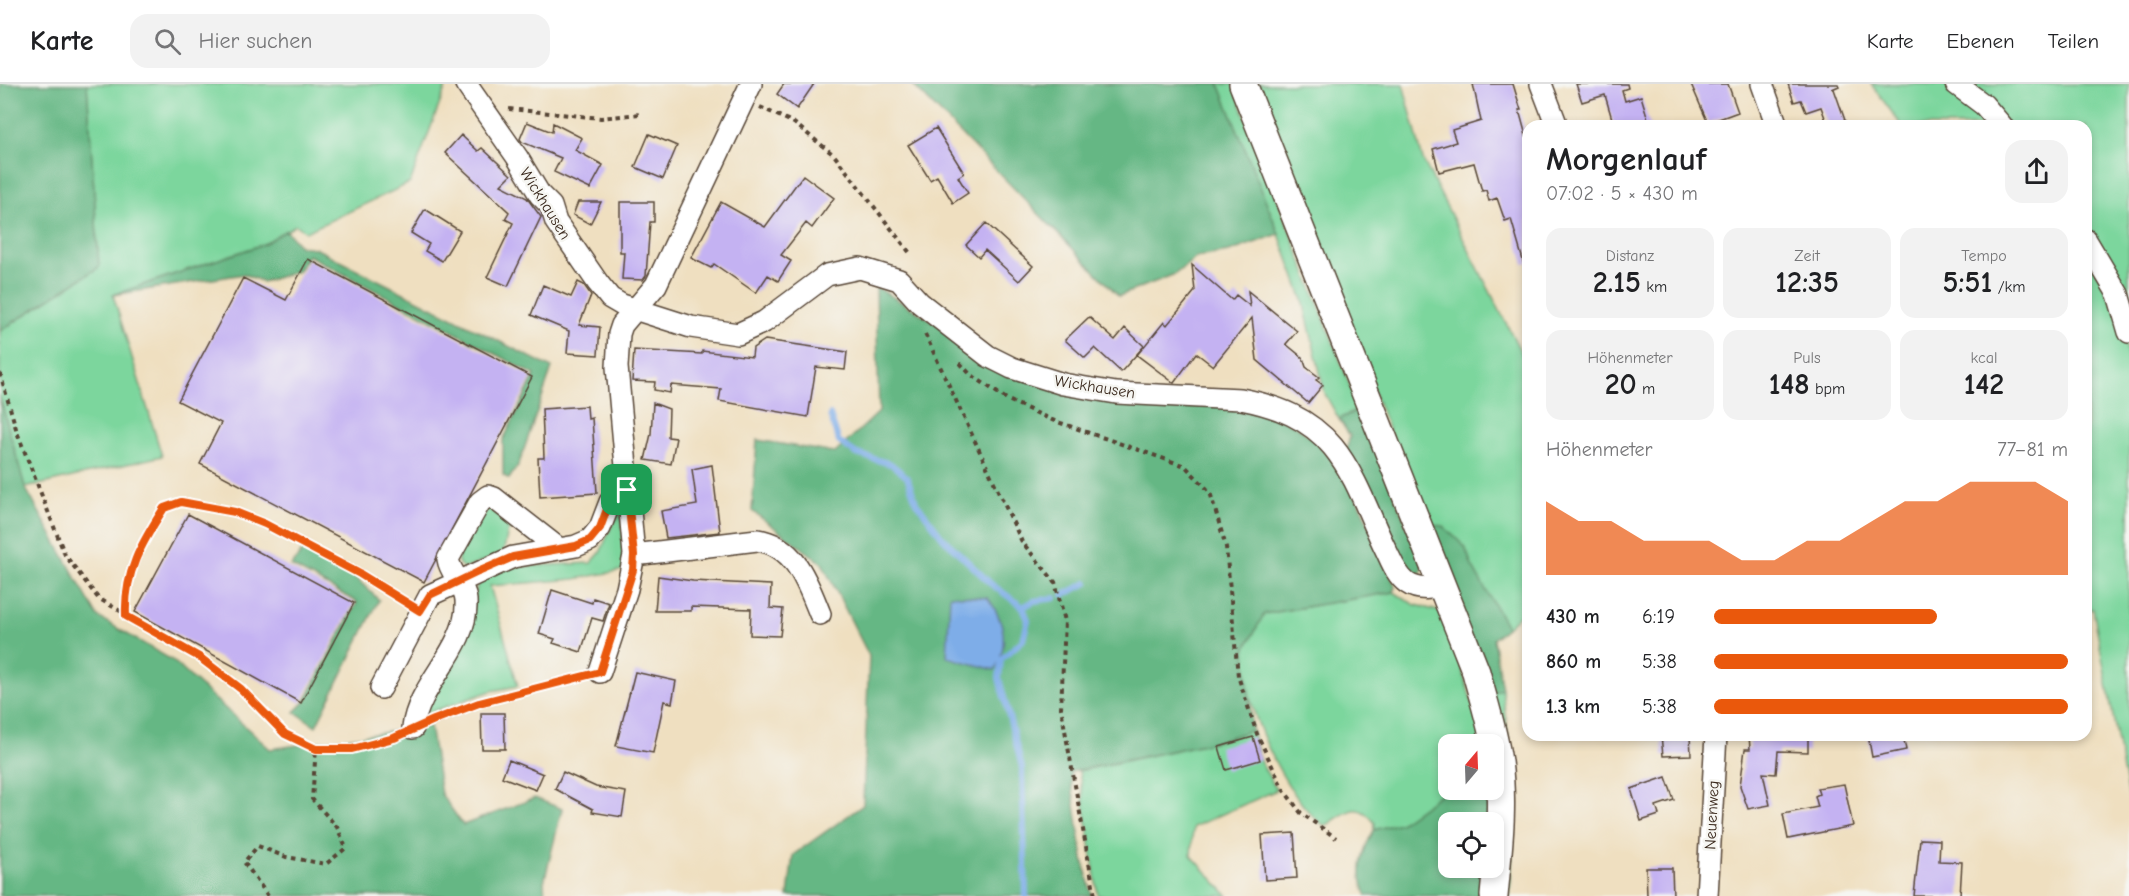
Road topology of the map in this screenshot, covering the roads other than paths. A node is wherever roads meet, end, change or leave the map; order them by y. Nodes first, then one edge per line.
1 (466, 84) edge
2 (751, 84) edge
3 (1243, 84) edge
4 (1541, 84) edge
5 (1762, 84) edge
6 (1956, 84) edge
7 (1555, 120) edge
8 (1775, 120) edge
9 (1997, 120) edge
10 (2092, 250) edge
11 (635, 310) junction
12 (2129, 332) edge
13 (627, 490) junction
14 (558, 548) junction
15 (634, 555) junction
16 (459, 580) junction
17 (1442, 586) junction
18 (820, 614) dead end
19 (600, 672) road end
20 (381, 688) dead end
21 (413, 728) road end
22 (1716, 741) edge
23 (1494, 896) edge
24 (1707, 896) edge

1 - 11 street, Wickhausen
2 - 11 street
3 - 17 main road
4 - 7 street
5 - 8 street
6 - 9 street
10 - 12 street
11 - 13 street
11 - 17 street, Wickhausen
13 - 14 street
13 - 15 street
14 - 16 street
14 - 16 street
15 - 18 street
15 - 19 street
16 - 20 street
16 - 21 street
17 - 23 main road
22 - 24 street, Neuenweg

